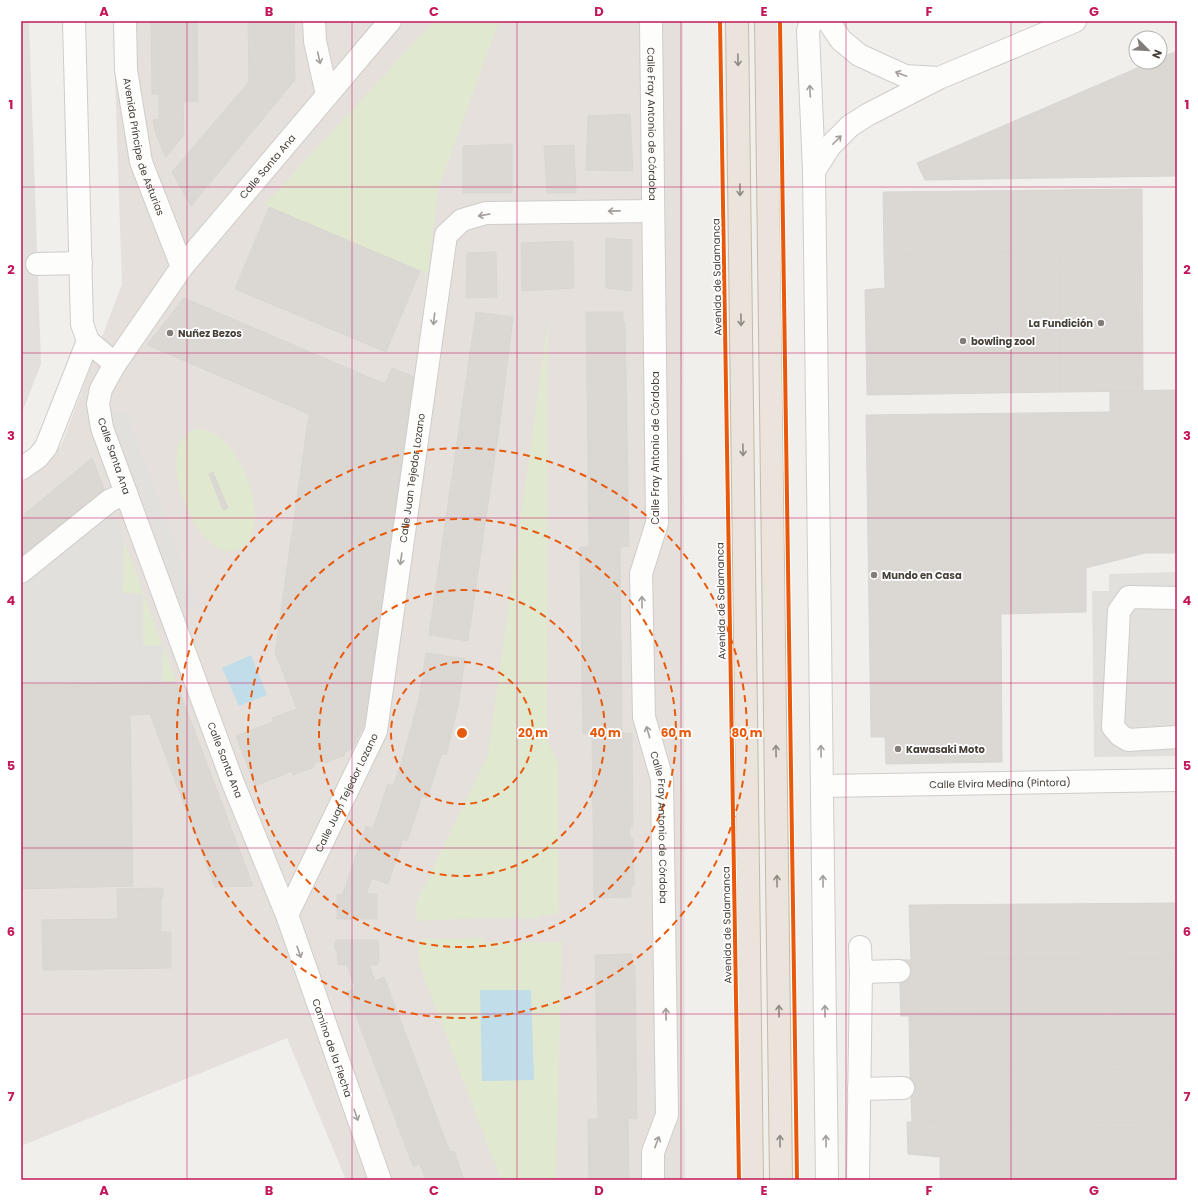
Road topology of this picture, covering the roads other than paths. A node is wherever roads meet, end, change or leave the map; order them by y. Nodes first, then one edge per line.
1 (74, 21) edge
2 (125, 21) edge
3 (314, 21) edge
4 (390, 21) edge
5 (651, 21) edge
6 (737, 21) edge
7 (766, 21) edge
8 (811, 21) edge
9 (828, 21) edge
10 (1075, 21) edge
11 (939, 78) junction
12 (327, 95) junction
13 (814, 172) junction
14 (653, 211) junction
15 (81, 263) junction
16 (37, 264) dead end
17 (182, 267) junction
18 (88, 341) junction
19 (114, 364) junction
20 (21, 469) edge
21 (126, 493) junction
22 (21, 572) edge
23 (1177, 598) edge
24 (1177, 737) edge
25 (1177, 780) edge
26 (822, 786) junction
27 (287, 915) junction
28 (860, 948) dead end
29 (899, 971) dead end
30 (861, 972) junction
31 (903, 1088) dead end
32 (859, 1089) junction
33 (380, 1180) edge
34 (653, 1180) edge
35 (752, 1180) edge
36 (781, 1180) edge
37 (827, 1180) edge
38 (858, 1180) edge

1 - 15 street
2 - 17 street, Avenida Príncipe de Asturias
3 -> 12 street
4 - 12 street, Calle Santa Ana
5 - 14 street, Calle Fray Antonio de Córdoba
6 -> 35 highway
36 -> 7 highway
13 -> 8 street
11 -> 9 street
10 - 11 street
13 -> 11 street
12 - 17 street, Calle Santa Ana
26 -> 13 street
14 -> 27 street, Calle Juan Tejedor Lozano
34 -> 14 street, Calle Fray Antonio de Córdoba
15 - 16 street
15 - 18 street
17 - 19 street, Calle Santa Ana
18 - 19 street
18 - 20 street
19 - 21 street, Calle Santa Ana
21 - 22 street
21 - 27 street, Calle Santa Ana
23 - 24 street
25 - 26 street, Calle Elvira Medina (Pintora)
37 -> 26 street
27 -> 33 street, Camino de la Flecha
28 - 30 street
29 - 30 street
30 - 32 street
31 - 32 street
32 - 38 street

